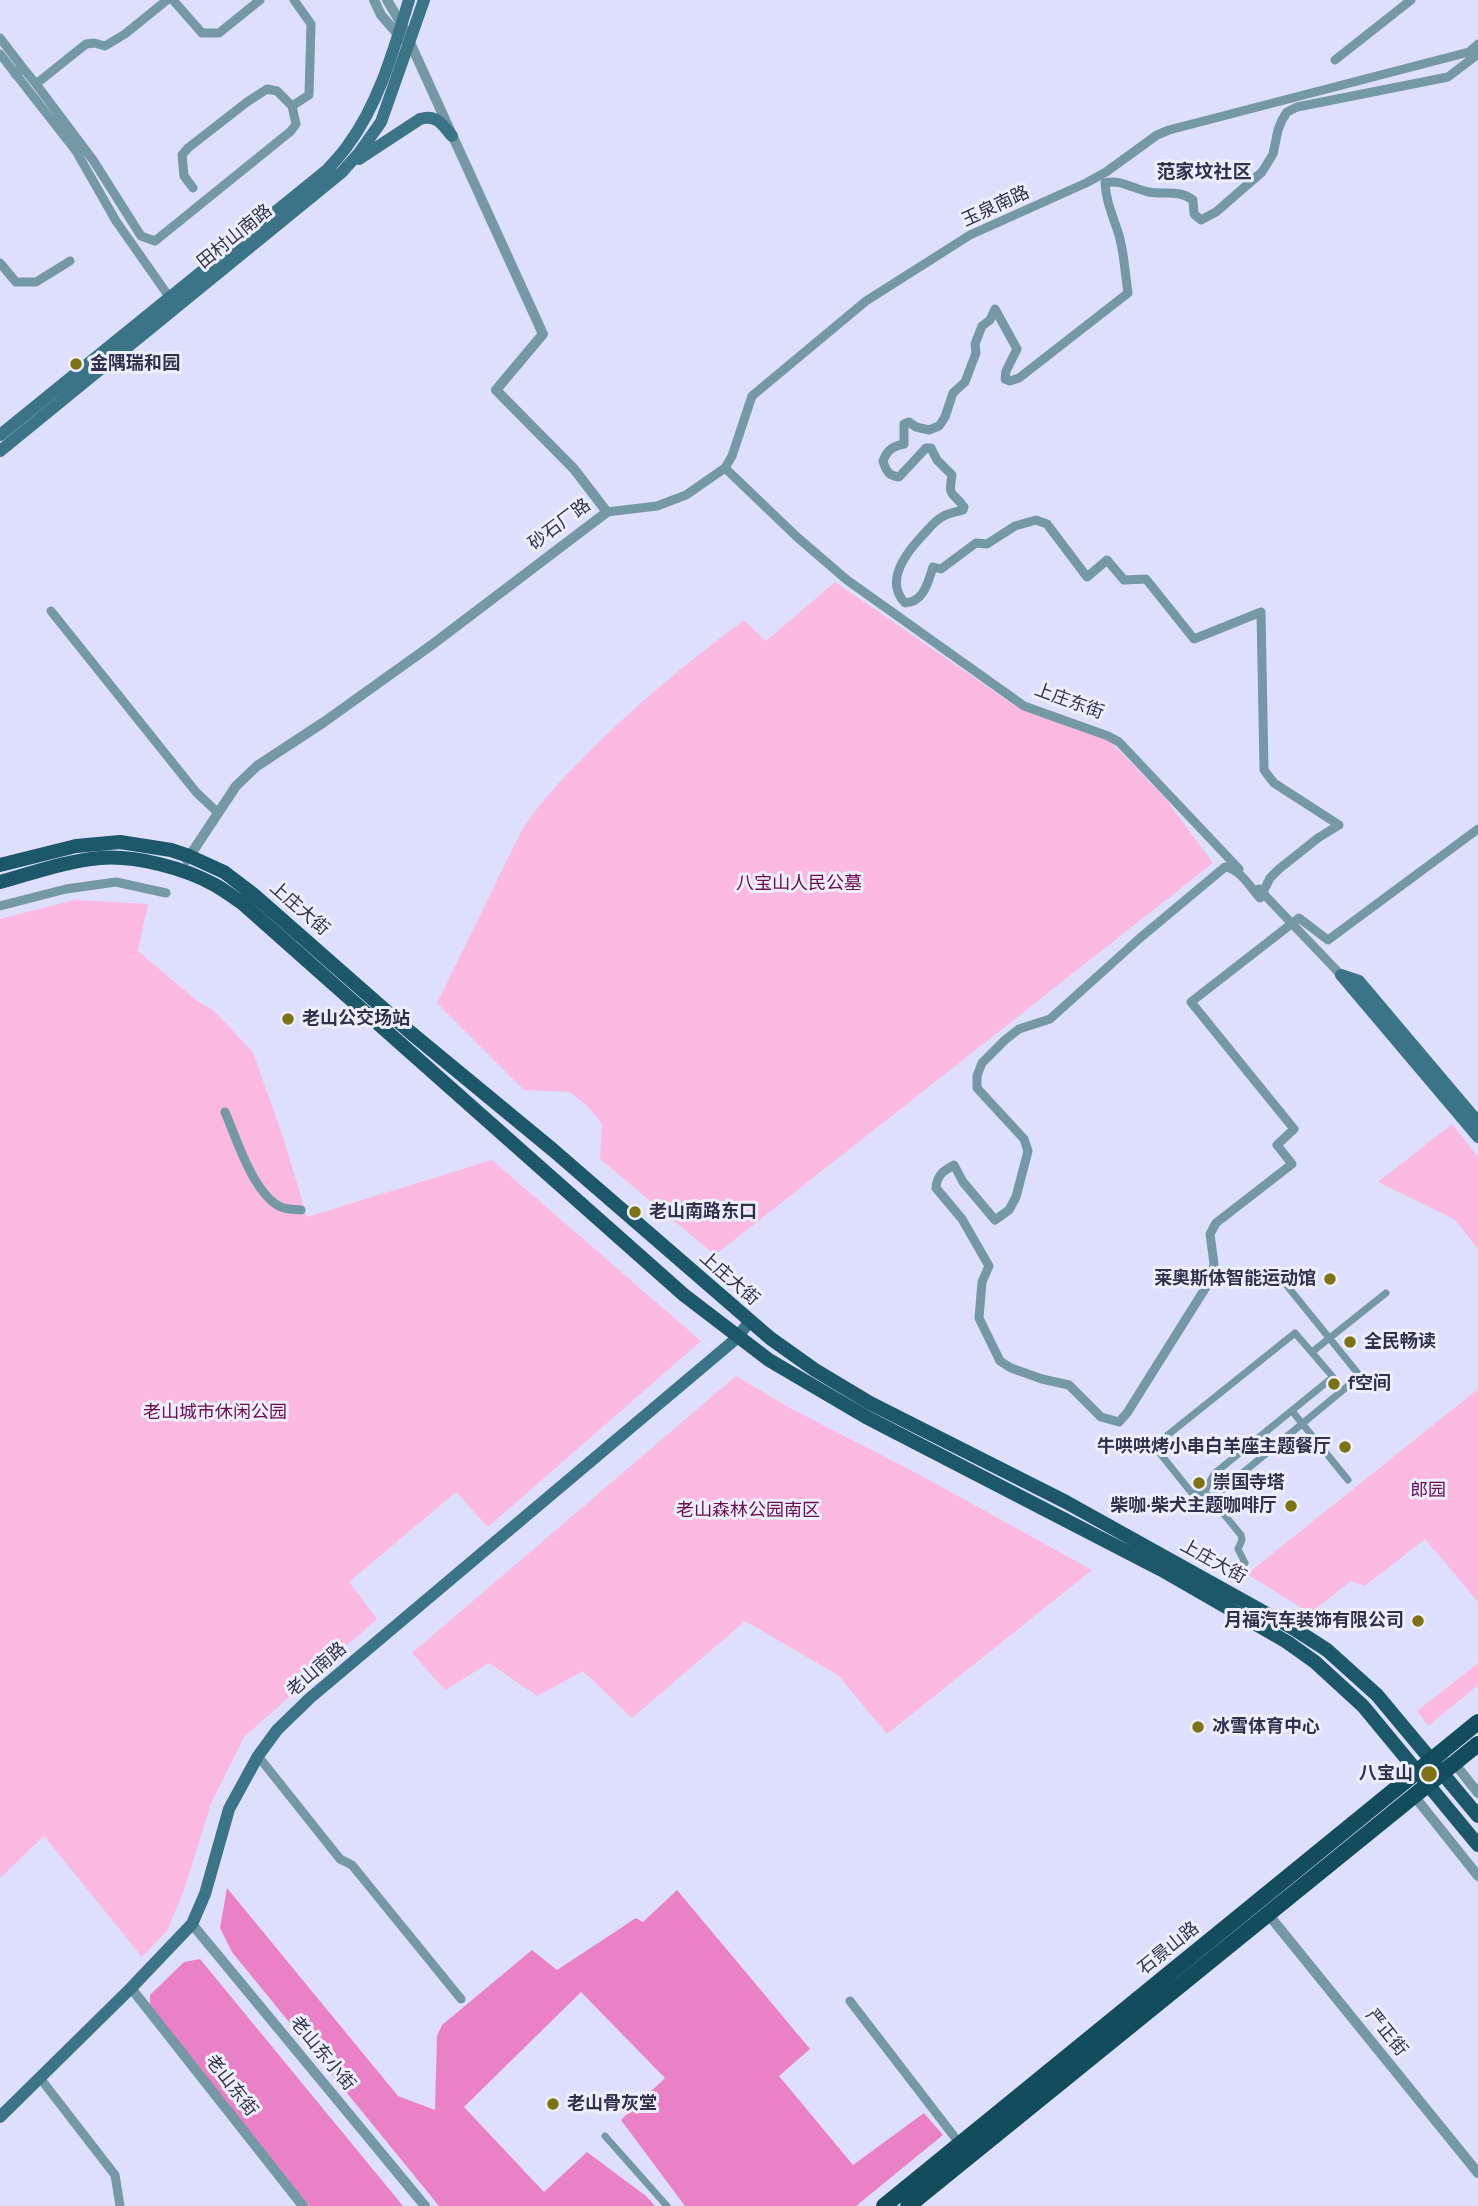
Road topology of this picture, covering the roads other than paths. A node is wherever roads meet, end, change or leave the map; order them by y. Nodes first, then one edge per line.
1 (167, 0) edge
2 (173, 0) edge
3 (260, 0) edge
4 (293, 0) edge
5 (374, 0) edge
6 (387, 0) edge
7 (409, 0) edge
8 (424, 0) edge
9 (1411, 0) edge
10 (400, 31) junction
11 (0, 38) edge
12 (1478, 44) edge
13 (410, 45) junction
14 (0, 54) edge
15 (1478, 54) edge
16 (1335, 60) dead end
17 (19, 71) junction
18 (36, 84) junction
19 (292, 106) junction
20 (452, 136) junction
21 (342, 172) junction
22 (193, 188) dead end
23 (70, 261) dead end
24 (0, 263) edge
25 (170, 298) junction
26 (0, 435) edge
27 (0, 451) edge
28 (725, 468) junction
29 (607, 512) junction
30 (51, 611) dead end
31 (217, 812) junction
32 (1478, 829) edge
33 (189, 856) junction
34 (0, 865) edge
35 (180, 871) junction
36 (0, 882) edge
37 (166, 893) dead end
38 (0, 906) edge
39 (1341, 975) junction
40 (225, 1112) dead end
41 (1478, 1122) edge
42 (1478, 1137) edge
43 (301, 1210) dead end
44 (1275, 1271) dead end
45 (1386, 1293) dead end
46 (749, 1322) junction
47 (737, 1338) junction
48 (1330, 1338) junction
49 (1312, 1352) junction
50 (1292, 1410) junction
51 (1302, 1424) junction
52 (1348, 1480) dead end
53 (1208, 1495) junction
54 (1245, 1563) dead end
55 (1478, 1723) edge
56 (1478, 1744) edge
57 (258, 1756) junction
58 (1432, 1760) junction
59 (1449, 1769) junction
60 (1418, 1772) junction
61 (1429, 1785) junction
62 (1478, 1793) edge
63 (1415, 1797) junction
64 (1478, 1816) edge
65 (1478, 1845) edge
66 (1478, 1876) edge
67 (1268, 1914) junction
68 (192, 1924) junction
69 (131, 1988) junction
70 (461, 1999) dead end
71 (850, 2001) dead end
72 (40, 2078) junction
73 (0, 2117) edge
74 (605, 2136) dead end
75 (960, 2144) junction
76 (1478, 2173) edge
77 (120, 2206) edge
78 (303, 2206) edge
79 (425, 2206) edge
80 (667, 2206) edge
81 (884, 2206) edge
82 (908, 2206) edge

1 - 18 street
2 - 3 street
4 - 19 street
5 - 10 street, 砂石厂路
6 - 10 street, 砂石厂路
7 - 10 main road, 田村山南路
8 - 13 main road, 田村山南路
9 - 16 street
10 - 13 street, 砂石厂路
10 - 25 main road, 田村山南路
11 - 17 street
12 - 28 street, 玉泉南路
13 - 20 street, 砂石厂路
13 - 21 main road, 田村山南路
14 - 17 street
15 - 32 street
17 - 18 street
17 - 25 street
18 - 19 street
19 - 22 street
20 - 21 main road
20 - 29 street, 砂石厂路
21 - 27 main road, 田村山南路
23 - 24 street
25 - 26 main road, 田村山南路
28 - 29 street
28 - 39 street, 上庄东街
29 - 31 street, 砂石厂路
30 - 31 street
31 - 33 street, 砂石厂路
33 - 34 main road, 上庄大街
33 - 35 street, 砂石厂路
33 - 46 main road, 上庄大街
35 - 36 main road, 上庄大街
35 - 47 main road, 上庄大街
37 - 38 street
39 - 41 main road, 上庄东街
39 - 42 main road, 上庄东街
40 - 43 street
44 - 48 street
45 - 48 street
46 - 47 main road, 老山南路
46 - 58 main road, 上庄大街
47 - 57 main road, 老山南路
47 - 60 main road, 上庄大街
48 - 49 street
48 - 51 street
49 - 50 street
49 - 53 street
50 - 51 street
50 - 53 street
51 - 52 street
51 - 53 street
53 - 54 street
55 - 58 highway, 石景山路
56 - 59 highway, 石景山路
57 - 68 main road, 老山南路
57 - 70 street
58 - 59 main road, 上庄大街
58 - 60 highway, 石景山路
59 - 61 highway, 石景山路
59 - 62 street
59 - 64 main road, 上庄大街
60 - 61 main road, 上庄大街
60 - 63 street
60 - 75 highway, 石景山路
61 - 63 highway, 石景山路
61 - 65 main road, 上庄大街
63 - 66 street
63 - 67 highway, 石景山路
67 - 76 street, 严正街
67 - 82 highway, 石景山路
68 - 69 main road, 老山南路
68 - 79 street, 老山东小街
69 - 72 main road, 老山南路
69 - 78 street, 老山东街
71 - 75 street
72 - 73 main road, 老山南路
72 - 77 street
74 - 80 street
75 - 81 highway, 石景山路

